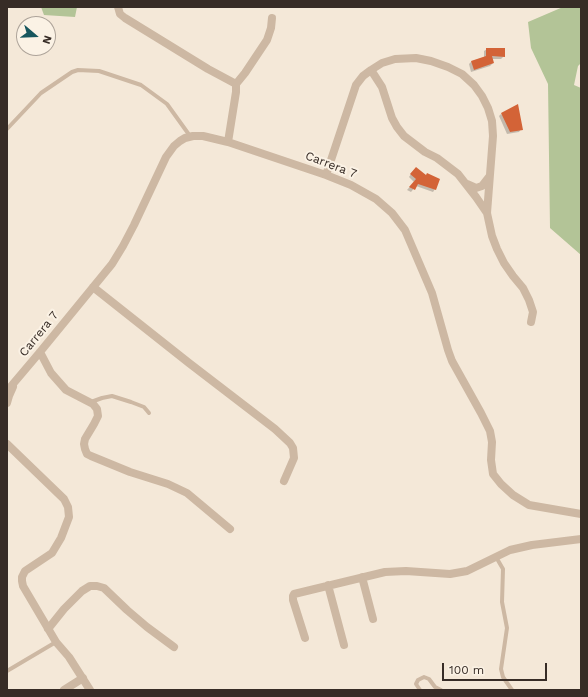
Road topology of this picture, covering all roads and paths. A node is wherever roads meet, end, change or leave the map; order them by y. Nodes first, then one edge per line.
1 (118, 7) edge
2 (272, 18) dead end
3 (371, 70) junction
4 (236, 84) junction
5 (7, 129) edge
6 (190, 136) junction
7 (228, 142) junction
8 (326, 175) junction
9 (489, 177) junction
10 (466, 184) junction
11 (487, 213) junction
12 (94, 287) junction
13 (531, 322) dead end
14 (40, 352) junction
15 (17, 380) junction
16 (7, 391) edge
17 (7, 403) edge
18 (90, 403) junction
19 (149, 413) dead end
20 (7, 444) edge
21 (284, 481) dead end
22 (581, 514) edge
23 (230, 529) dead end
24 (581, 539) edge
25 (496, 557) junction
26 (362, 576) junction
27 (328, 586) junction
28 (373, 619) dead end
29 (48, 629) junction
30 (305, 638) dead end
31 (56, 642) junction
32 (344, 645) dead end
33 (174, 647) dead end
34 (7, 671) edge
35 (83, 684) edge
36 (64, 690) edge
37 (90, 690) edge
38 (420, 690) edge
39 (440, 690) edge
40 (512, 690) edge

1 - 4 street
2 - 4 street
3 - 8 street
3 - 9 street
3 - 10 street
4 - 7 street
5 - 6 lane
6 - 7 street, Carrera 7
6 - 12 street, Carrera 7
7 - 8 street, Carrera 7
8 - 22 street, Carrera 7
9 - 10 street
9 - 11 street
10 - 11 street
11 - 13 street
12 - 14 street, Carrera 7
12 - 21 street
14 - 15 street, Carrera 7
14 - 18 street
15 - 16 street, Carrera 7
15 - 17 street
18 - 19 lane
18 - 23 street
20 - 29 street
24 - 25 street
25 - 26 street
25 - 40 lane
26 - 27 street
26 - 28 street
27 - 30 street
27 - 32 street
29 - 31 street
29 - 33 street
31 - 34 lane
31 - 35 street
35 - 36 street
35 - 37 street
38 - 39 lane

